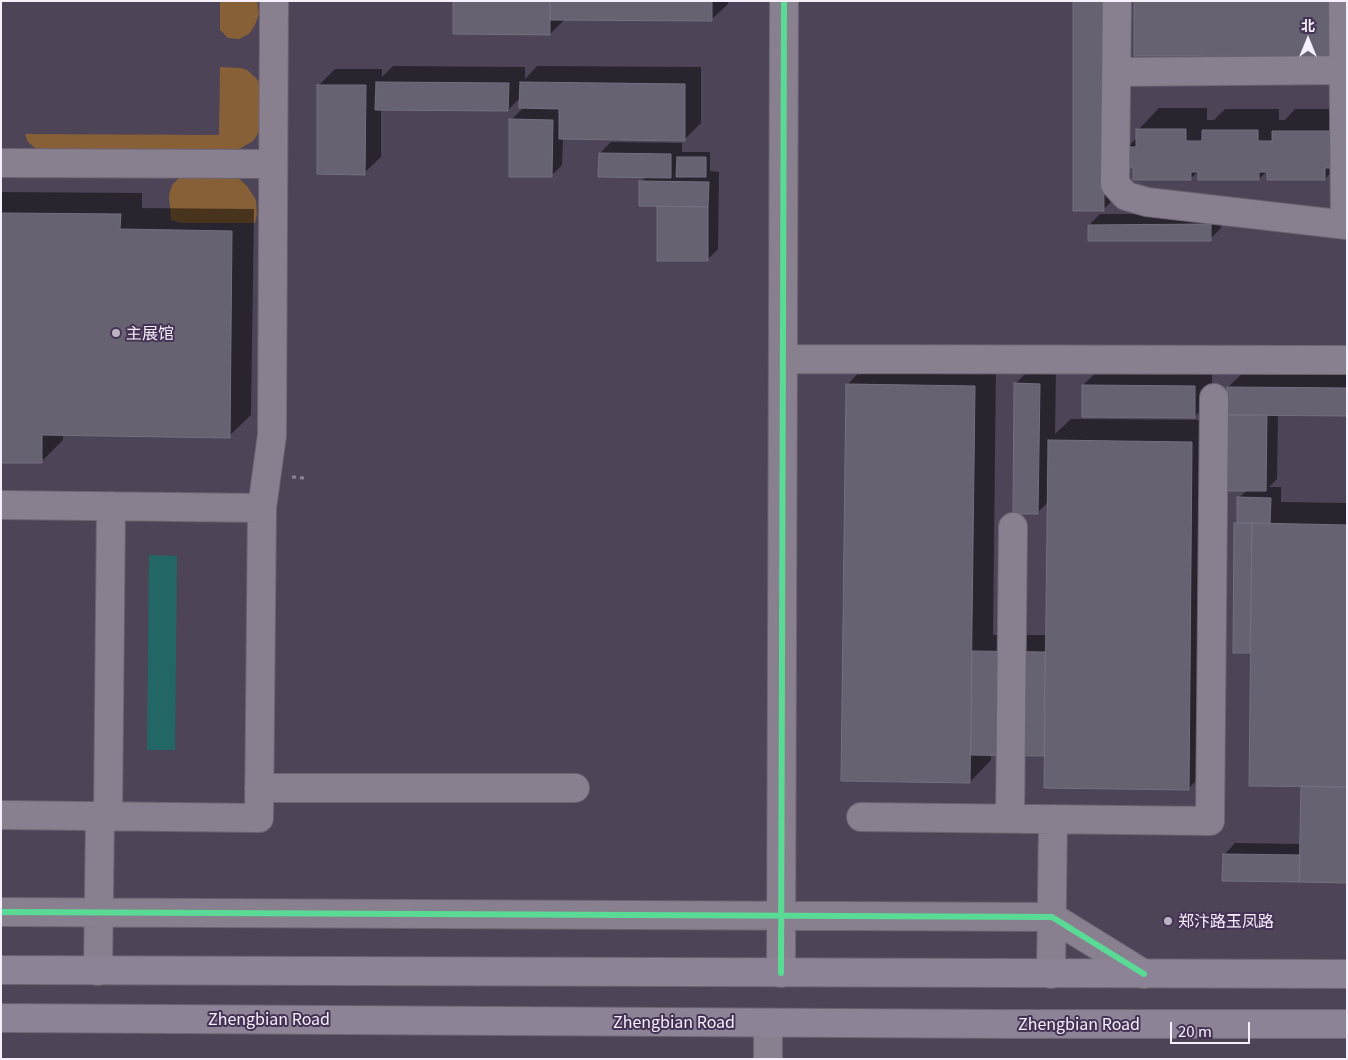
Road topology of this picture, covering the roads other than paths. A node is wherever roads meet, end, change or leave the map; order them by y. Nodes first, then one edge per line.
1 (274, 1) edge
2 (784, 1) edge
3 (1117, 1) edge
4 (1343, 1) edge
5 (1345, 70) edge
6 (1117, 72) junction
7 (1, 163) edge
8 (273, 164) junction
9 (1346, 225) edge
10 (783, 359) junction
11 (1347, 360) edge
12 (1214, 398) dead end
13 (1, 505) edge
14 (111, 506) junction
15 (262, 508) junction
16 (1013, 527) dead end
17 (259, 788) junction
18 (575, 788) dead end
19 (1, 815) edge
20 (104, 816) junction
21 (861, 817) dead end
22 (1010, 818) junction
23 (1053, 819) junction
24 (1, 912) edge
25 (99, 913) junction
26 (781, 916) junction
27 (1052, 917) junction
28 (1, 970) edge
29 (98, 971) junction
30 (781, 973) junction
31 (1051, 974) junction
32 (1144, 974) junction
33 (1347, 974) edge
34 (1, 1018) edge
35 (768, 1023) junction
36 (1347, 1024) edge
37 (768, 1059) edge

1 - 8 street
2 - 10 street
3 - 6 street
4 - 5 street
5 - 6 street
5 - 9 street
6 - 9 street
7 - 8 street
8 - 15 street
10 - 11 street
10 - 26 street
12 - 23 street
13 - 14 street
14 - 15 street
14 - 20 street
15 - 17 street
16 - 22 street
17 - 18 street
17 - 20 street
19 - 20 street
20 - 25 street
21 - 22 street
22 - 23 street
23 - 27 street
24 - 25 street
25 - 26 street
25 - 29 street
26 - 27 street
26 - 30 street
27 - 31 street
27 - 32 street
28 - 29 main road
29 - 30 main road
30 - 31 main road
31 - 32 main road
32 - 33 main road
34 - 35 main road, Zhengbian Road
35 - 36 main road, Zhengbian Road
35 - 37 street

